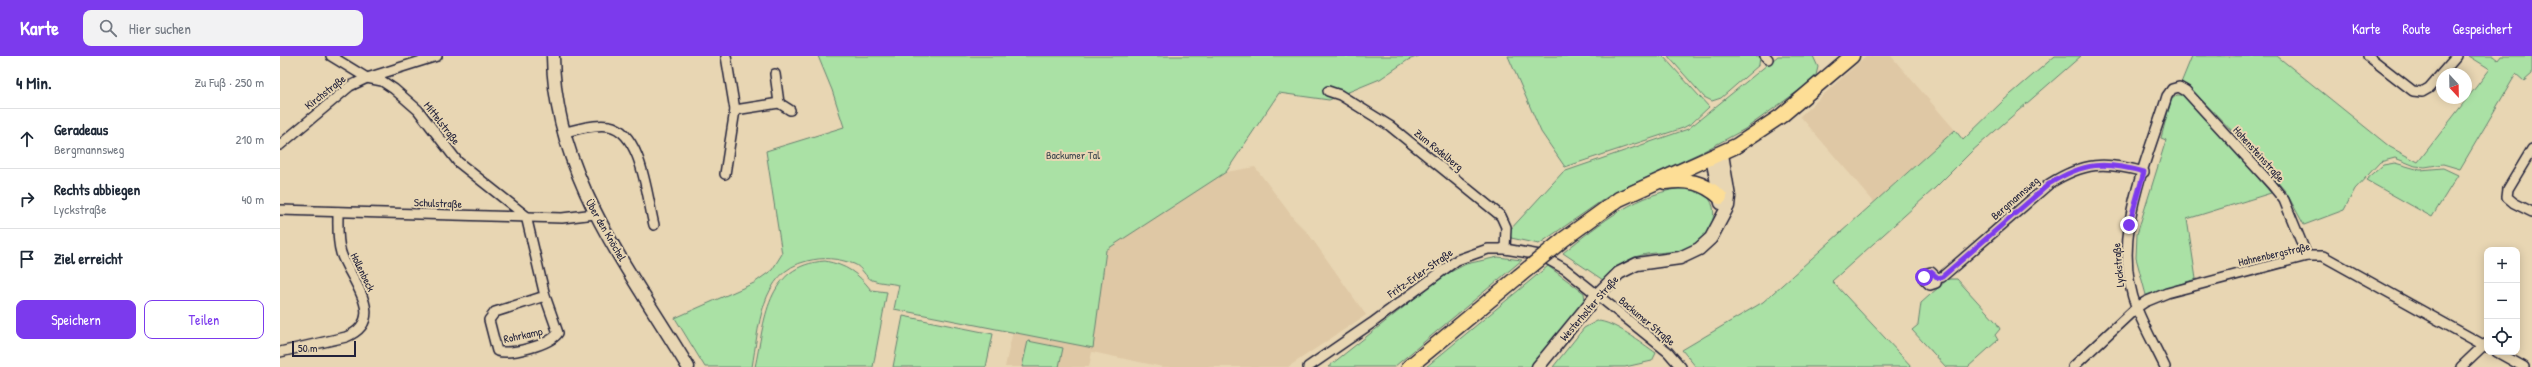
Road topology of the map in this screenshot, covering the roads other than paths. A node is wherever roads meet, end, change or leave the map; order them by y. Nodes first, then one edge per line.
1 (331, 56) edge
2 (437, 56) edge
3 (553, 56) edge
4 (726, 56) edge
5 (1852, 56) edge
6 (2368, 56) edge
7 (2457, 56) edge
8 (775, 74) dead end
9 (367, 78) junction
10 (2172, 89) joint
11 (1328, 91) dead end
12 (779, 103) junction
13 (735, 110) junction
14 (790, 110) dead end
15 (563, 133) junction
16 (280, 145) edge
17 (2532, 149) edge
18 (1717, 156) junction
19 (2144, 172) junction
20 (725, 174) dead end
21 (1649, 185) junction
22 (1720, 197) junction
23 (280, 210) edge
24 (338, 212) junction
25 (2532, 212) edge
26 (595, 214) junction
27 (526, 216) junction
28 (1724, 216) junction
29 (654, 225) dead end
30 (1505, 249) junction
31 (2307, 256) junction
32 (1938, 278) dead end
33 (1597, 295) junction
34 (546, 296) junction
35 (2136, 308) junction
36 (2484, 345) edge
37 (2484, 348) edge
38 (280, 352) edge
39 (2502, 355) edge
40 (688, 367) edge
41 (1308, 367) edge
42 (1409, 367) edge
43 (1538, 367) edge
44 (1681, 367) edge
45 (2072, 367) edge
46 (2165, 367) edge
47 (2461, 367) edge
48 (2524, 367) edge

1 - 9 street, Mittelstraße
2 - 9 street, Kirchstraße
3 - 15 street, Über den Knöchel
4 - 13 street
5 - 18 main road
6 - 7 street
8 - 12 street
9 - 16 street, Kirchstraße
9 - 27 street, Mittelstraße
10 - 19 street, Lyckstraße
10 - 31 street, Hohensteinstraße
11 - 30 street, Zum Rodelberg
12 - 13 street
12 - 14 street
13 - 20 street
15 - 26 street, Über den Knöchel
15 - 29 street
17 - 25 street
18 - 21 main road
18 - 22 street
18 - 28 street, Westerholter Straße
19 - 32 street, Bergmannsweg
19 - 35 street, Lyckstraße
21 - 22 main road
21 - 42 main road, bridge
22 - 28 street
23 - 24 street, Schulstraße
24 - 27 street, Schulstraße
24 - 38 street, Hollenbeck
26 - 27 street, Schulstraße
26 - 40 street, Über den Knöchel
27 - 34 street, Rohrkamp
28 - 33 street, Westerholter Straße
30 - 33 street, Fritz-Erler-Straße
30 - 41 street, Fritz-Erler-Straße
31 - 35 street, Hahnenbergstraße
31 - 36 street, Hahnenbergstraße
33 - 43 street, Westerholter Straße
33 - 44 street, Backumer Straße
34 - 34 street, Rohrkamp
35 - 45 street, Hahnenbergstraße
35 - 46 street, Lyckstraße
37 - 47 street
39 - 48 street

